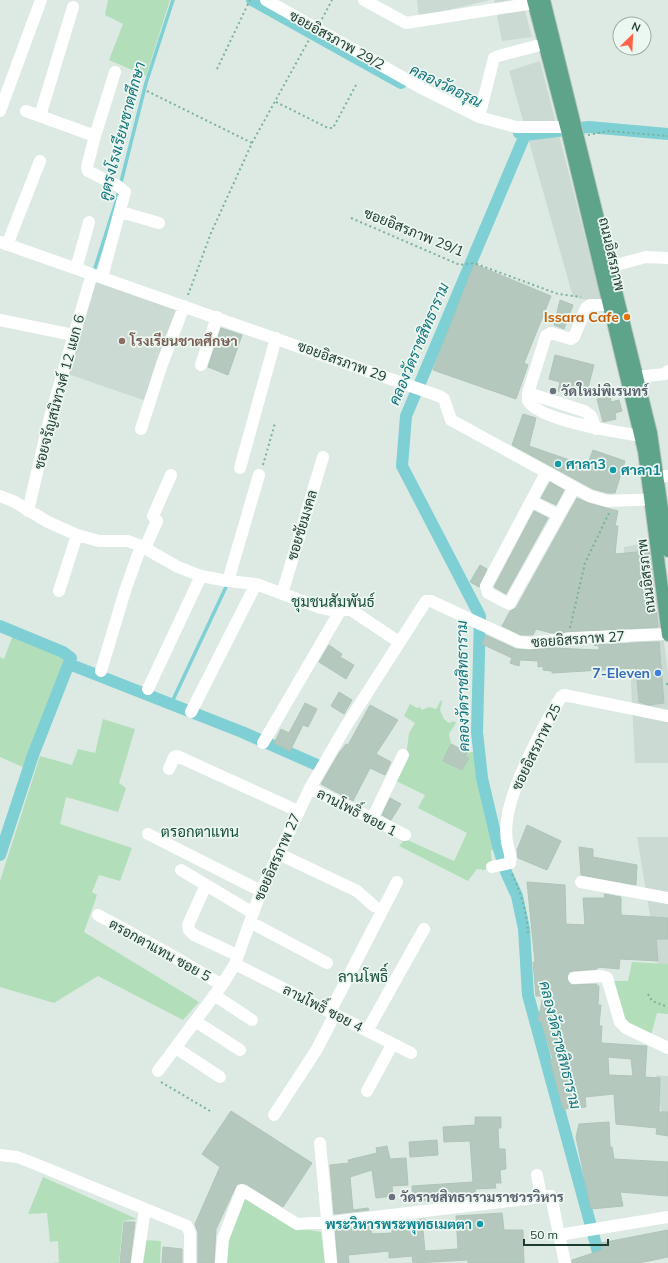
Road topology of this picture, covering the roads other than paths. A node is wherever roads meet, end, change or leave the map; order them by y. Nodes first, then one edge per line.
1 (41, 0) edge
2 (266, 0) edge
3 (364, 0) edge
4 (537, 1) edge
5 (73, 7) dead end
6 (544, 44) junction
7 (115, 72) dead end
8 (0, 109) edge
9 (26, 111) dead end
10 (40, 116) junction
11 (479, 118) junction
12 (572, 132) junction
13 (95, 136) junction
14 (40, 161) dead end
15 (121, 212) junction
16 (89, 222) dead end
17 (160, 224) dead end
18 (4, 243) edge
19 (668, 258) edge
20 (605, 268) junction
21 (76, 269) junction
22 (97, 276) junction
23 (608, 305) junction
24 (184, 306) junction
25 (217, 317) junction
26 (0, 320) edge
27 (73, 335) junction
28 (276, 338) junction
29 (201, 366) dead end
30 (668, 371) edge
31 (637, 377) junction
32 (141, 429) dead end
33 (641, 436) junction
34 (323, 457) dead end
35 (240, 468) dead end
36 (546, 473) junction
37 (171, 475) dead end
38 (259, 475) road end
39 (663, 476) edge
40 (574, 488) junction
41 (0, 496) edge
42 (656, 499) junction
43 (532, 502) junction
44 (28, 511) junction
45 (558, 515) junction
46 (77, 535) junction
47 (143, 547) junction
48 (668, 551) edge
49 (201, 576) junction
50 (228, 581) junction
51 (256, 584) junction
52 (59, 591) dead end
53 (282, 594) junction
54 (340, 611) junction
55 (668, 635) edge
56 (399, 642) junction
57 (101, 671) dead end
58 (148, 689) dead end
59 (191, 712) dead end
60 (668, 716) edge
61 (263, 743) dead end
62 (403, 755) dead end
63 (169, 769) dead end
64 (310, 788) junction
65 (298, 811) junction
66 (372, 819) junction
67 (148, 834) dead end
68 (405, 835) dead end
69 (277, 853) junction
70 (492, 867) dead end
71 (181, 870) dead end
72 (397, 882) dead end
73 (581, 882) dead end
74 (206, 885) junction
75 (261, 891) junction
76 (668, 898) edge
77 (374, 906) dead end
78 (98, 915) dead end
79 (251, 918) junction
80 (424, 929) dead end
81 (236, 959) junction
82 (327, 963) dead end
83 (574, 978) dead end
84 (222, 985) junction
85 (214, 994) junction
86 (332, 1013) junction
87 (252, 1020) dead end
88 (195, 1021) junction
89 (367, 1031) junction
90 (392, 1045) junction
91 (176, 1048) junction
92 (668, 1048) edge
93 (240, 1050) dead end
94 (411, 1053) dead end
95 (158, 1072) road end
96 (220, 1077) dead end
97 (368, 1091) dead end
98 (274, 1114) dead end
99 (320, 1143) dead end
100 (0, 1155) edge
101 (537, 1175) dead end
102 (541, 1197) junction
103 (145, 1209) junction
104 (668, 1217) edge
105 (326, 1223) junction
106 (559, 1235) junction
107 (137, 1263) edge
108 (190, 1263) edge
109 (221, 1263) edge
110 (331, 1263) edge
111 (565, 1263) edge

1 - 8 street
2 - 11 street, ซอยอิสรภาพ 29/2
3 - 4 street
4 - 6 main road, ถนนอิสรภาพ
4 - 12 main road
5 - 10 street
6 - 11 street
6 - 12 main road, ถนนอิสรภาพ
7 - 13 street
9 - 10 street
10 - 13 street
11 - 12 street, ซอยอิสรภาพ 29/2
12 - 20 main road, ถนนอิสรภาพ
13 - 15 street, ซอยจรัญสนิทวงศ์ 12 แยก 6
14 - 18 street
15 - 17 street
15 - 22 street, ซอยจรัญสนิทวงศ์ 12 แยก 6
16 - 21 street
18 - 21 street, ซอยอิสรภาพ 29
19 - 20 street
20 - 23 main road, ถนนอิสรภาพ
20 - 31 main road
21 - 22 street, ซอยอิสรภาพ 29
22 - 24 street, ซอยอิสรภาพ 29
22 - 27 street, ซอยจรัญสนิทวงศ์ 12 แยก 6
23 - 33 main road, ถนนอิสรภาพ
23 - 33 street
24 - 25 street, ซอยอิสรภาพ 29
24 - 32 street
25 - 28 street, ซอยอิสรภาพ 29
25 - 29 street
26 - 27 street
27 - 44 street, ซอยจรัญสนิทวงศ์ 12 แยก 6
28 - 35 street
28 - 36 street, ซอยอิสรภาพ 29
30 - 31 street
31 - 39 main road
33 - 42 main road, ถนนอิสรภาพ
34 - 53 street, ซอยชัยมงคล
36 - 40 street, ซอยอิสรภาพ 29
36 - 43 street
37 - 47 street
38 - 50 street
39 - 42 main road
40 - 42 street, ซอยอิสรภาพ 29
40 - 45 street
41 - 44 street
42 - 48 main road
42 - 55 main road, ถนนอิสรภาพ
43 - 45 street
43 - 45 street
44 - 46 street
46 - 47 street
46 - 52 street
47 - 49 street
47 - 57 street
49 - 50 street
49 - 58 street
50 - 51 street
51 - 53 street
51 - 59 street
53 - 54 street
54 - 56 street
54 - 61 street
55 - 56 street, ซอยอิสรภาพ 27
56 - 64 street, ซอยอิสรภาพ 27
60 - 70 street, ซอยอิสรภาพ 25
62 - 66 street
63 - 65 street
64 - 65 street, ซอยอิสรภาพ 27
64 - 66 street, ลานโพธิ์ ซอย 1
65 - 69 street, ซอยอิสรภาพ 27
66 - 68 street, ลานโพธิ์ ซอย 1
67 - 75 street
69 - 75 street, ซอยอิสรภาพ 27
69 - 77 street
71 - 74 street
72 - 86 street
73 - 76 street
74 - 79 street
74 - 81 street, ลานโพธิ์ ซอย 4
75 - 79 street, ซอยอิสรภาพ 27
78 - 84 street, ตรอกตาแทน ซอย 5
79 - 81 street, ซอยอิสรภาพ 27
79 - 82 street
80 - 89 street
81 - 84 street, ซอยอิสรภาพ 27
81 - 86 street, ลานโพธิ์ ซอย 4
83 - 92 street
84 - 85 street, ซอยอิสรภาพ 27
85 - 87 street
85 - 88 street, ซอยอิสรภาพ 27
86 - 89 street, ลานโพธิ์ ซอย 4
86 - 98 street
88 - 91 street, ซอยอิสรภาพ 27
88 - 93 street
89 - 90 street, ลานโพธิ์ ซอย 4
90 - 94 street, ลานโพธิ์ ซอย 4
90 - 97 street
91 - 95 street, ซอยอิสรภาพ 27
91 - 96 street
99 - 105 street
100 - 103 street
101 - 102 street
102 - 105 street
102 - 106 street
103 - 107 street
103 - 108 street
104 - 106 street
105 - 109 street
105 - 110 street
106 - 111 street

